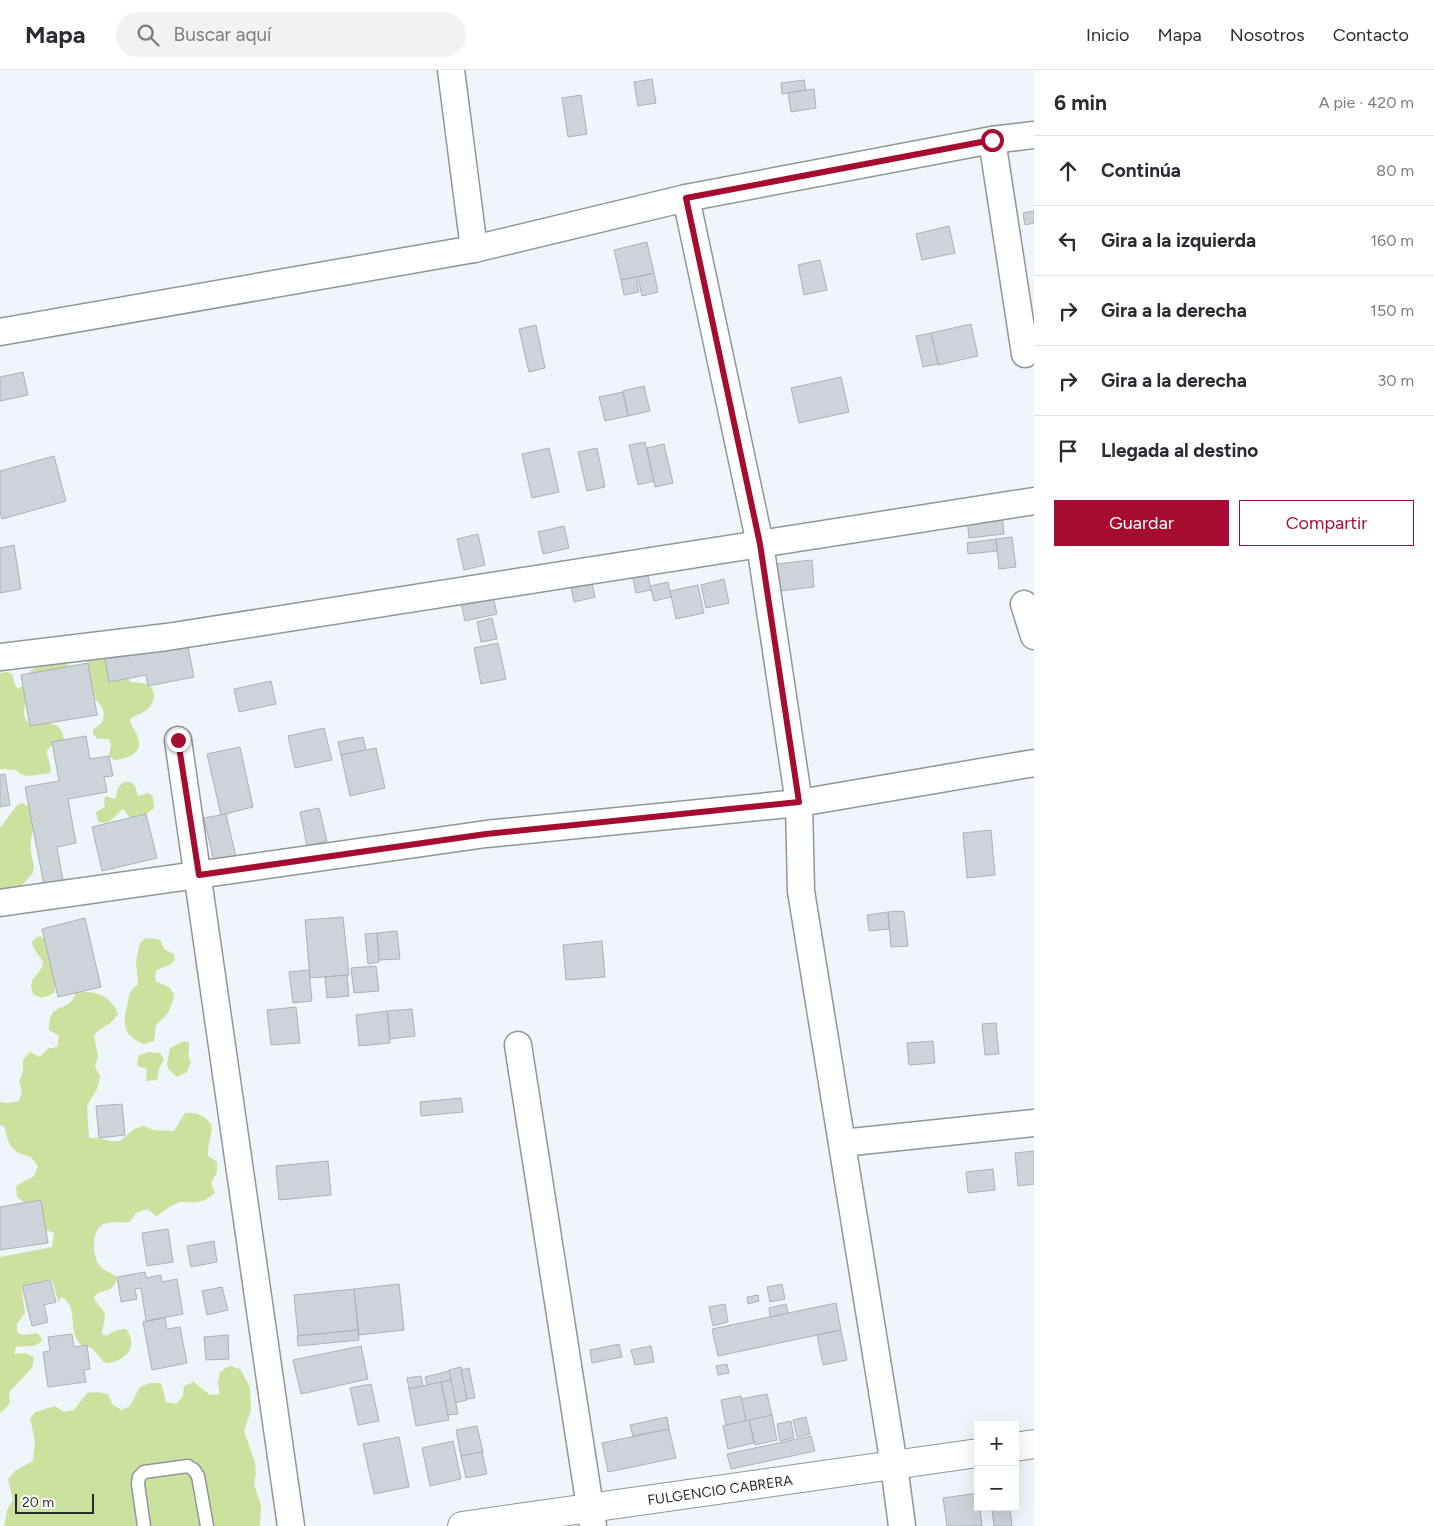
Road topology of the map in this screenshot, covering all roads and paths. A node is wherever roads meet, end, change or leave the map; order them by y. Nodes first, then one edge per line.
1 (451, 70) edge
2 (1034, 135) edge
3 (992, 140) junction
4 (686, 198) junction
5 (474, 249) junction
6 (0, 332) edge
7 (1026, 354) dead end
8 (1034, 501) edge
9 (760, 544) junction
10 (1024, 604) dead end
11 (1034, 636) edge
12 (0, 657) edge
13 (178, 740) dead end
14 (1034, 764) edge
15 (799, 802) junction
16 (199, 875) junction
17 (0, 903) edge
18 (518, 1045) dead end
19 (1034, 1123) edge
20 (842, 1143) junction
21 (1034, 1444) edge
22 (1019, 1446) edge
23 (974, 1454) edge
24 (894, 1465) junction
25 (592, 1517) edge
26 (144, 1526) edge
27 (207, 1526) edge
28 (291, 1526) edge
29 (462, 1526) edge
30 (902, 1526) edge

1 - 5 street
2 - 3 street
3 - 4 street
3 - 7 street
4 - 5 street
4 - 9 street
5 - 6 street
8 - 9 street
9 - 12 street
9 - 15 street
10 - 11 street
13 - 16 street
14 - 15 street
15 - 16 street
15 - 20 street
16 - 17 street
16 - 28 street
18 - 25 street
19 - 20 street
20 - 24 street
21 - 22 main road
23 - 24 main road, FULGENCIO CABRERA
24 - 25 main road, FULGENCIO CABRERA
24 - 30 street
25 - 29 main road, FULGENCIO CABRERA
26 - 27 lane

